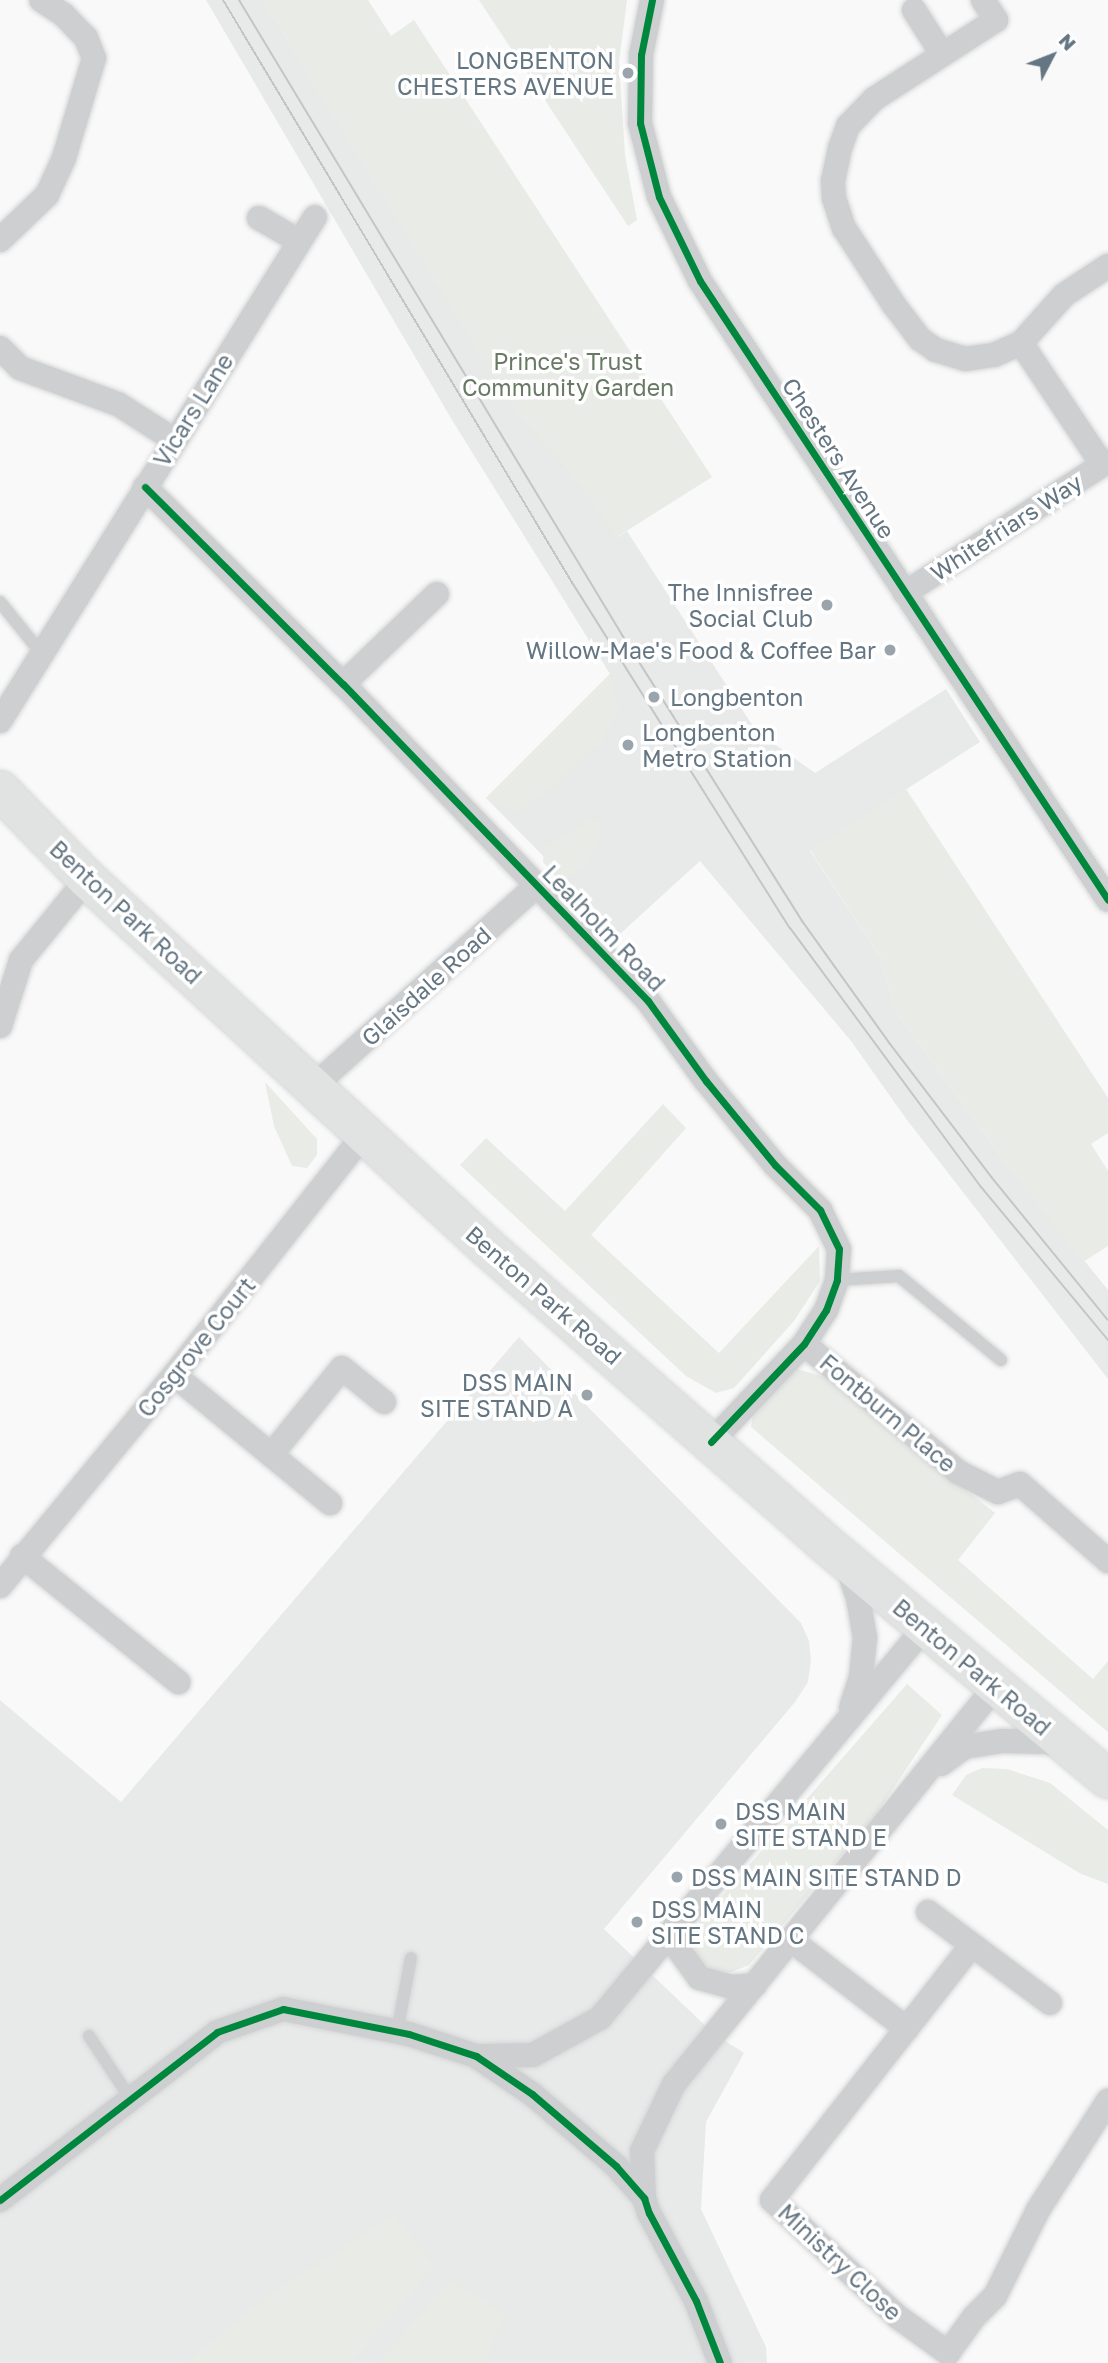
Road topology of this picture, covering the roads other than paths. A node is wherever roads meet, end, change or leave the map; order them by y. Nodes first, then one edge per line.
1 (41, 0) edge
2 (652, 0) edge
3 (983, 0) edge
4 (914, 10) dead end
5 (943, 54) junction
6 (315, 217) dead end
7 (260, 218) dead end
8 (0, 240) edge
9 (299, 242) junction
10 (1108, 266) edge
11 (1021, 343) junction
12 (0, 348) edge
13 (174, 440) junction
14 (1105, 463) edge
15 (145, 486) junction
16 (905, 593) junction
17 (437, 594) dead end
18 (0, 603) edge
19 (41, 653) junction
20 (343, 684) junction
21 (0, 721) edge
22 (0, 790) edge
23 (87, 879) junction
24 (537, 885) junction
25 (1108, 901) edge
26 (0, 1026) edge
27 (314, 1086) junction
28 (365, 1133) junction
29 (837, 1280) junction
30 (804, 1344) junction
31 (1001, 1360) dead end
32 (174, 1376) junction
33 (384, 1402) dead end
34 (711, 1442) junction
35 (271, 1455) junction
36 (330, 1503) dead end
37 (22, 1556) junction
38 (845, 1560) junction
39 (1108, 1561) edge
40 (0, 1586) edge
41 (925, 1627) junction
42 (177, 1682) dead end
43 (995, 1687) junction
44 (847, 1718) junction
45 (1079, 1755) junction
46 (922, 1777) junction
47 (1108, 1779) edge
48 (929, 1912) dead end
49 (676, 1926) junction
50 (791, 1940) junction
51 (972, 1945) junction
52 (411, 1958) dead end
53 (755, 1984) junction
54 (1050, 2003) dead end
55 (907, 2029) junction
56 (397, 2032) junction
57 (89, 2036) dead end
58 (476, 2056) junction
59 (130, 2098) junction
60 (1108, 2101) edge
61 (644, 2198) junction
62 (0, 2200) edge
63 (955, 2358) edge
64 (720, 2363) edge

1 - 8 street
2 - 16 street, Chesters Avenue
3 - 5 street
4 - 5 street
5 - 11 street
6 - 9 street, Vicars Lane
7 - 9 street
9 - 13 street, Vicars Lane
10 - 11 street
11 - 14 street
12 - 13 street
13 - 15 street, Vicars Lane
14 - 16 street, Whitefriars Way
15 - 19 street, Vicars Lane
15 - 20 street, Lealholm Road
16 - 25 street, Chesters Avenue
17 - 20 street
18 - 19 lane
19 - 21 street, Vicars Lane
20 - 24 street, Lealholm Road
22 - 23 main road, Benton Park Road
23 - 26 street
23 - 27 main road, Benton Park Road
24 - 27 street, Glaisdale Road
24 - 29 street, Lealholm Road
27 - 28 main road, Benton Park Road
28 - 32 street, Cosgrove Court
28 - 34 main road, Benton Park Road
29 - 30 street, Lealholm Road
29 - 31 lane
30 - 34 street, Lealholm Road
30 - 39 street, Fontburn Place
32 - 35 street
32 - 37 street, Cosgrove Court
33 - 35 street
34 - 38 main road, Benton Park Road
35 - 36 street
37 - 40 street, Cosgrove Court
37 - 42 street
38 - 41 main road, Benton Park Road
38 - 44 street
41 - 43 main road, Benton Park Road
41 - 44 street
43 - 45 main road, Benton Park Road
43 - 46 street
44 - 49 street
45 - 46 street
45 - 47 main road, Benton Park Road
46 - 50 street
48 - 51 street
49 - 53 street
49 - 58 street
50 - 53 street
50 - 55 street
51 - 54 street
51 - 55 street, Ministry Close
52 - 56 lane
53 - 61 street
55 - 63 street, Ministry Close
56 - 58 street
56 - 59 street
57 - 59 lane
58 - 61 street
59 - 62 street
60 - 63 street, Ministry Close
61 - 64 street

